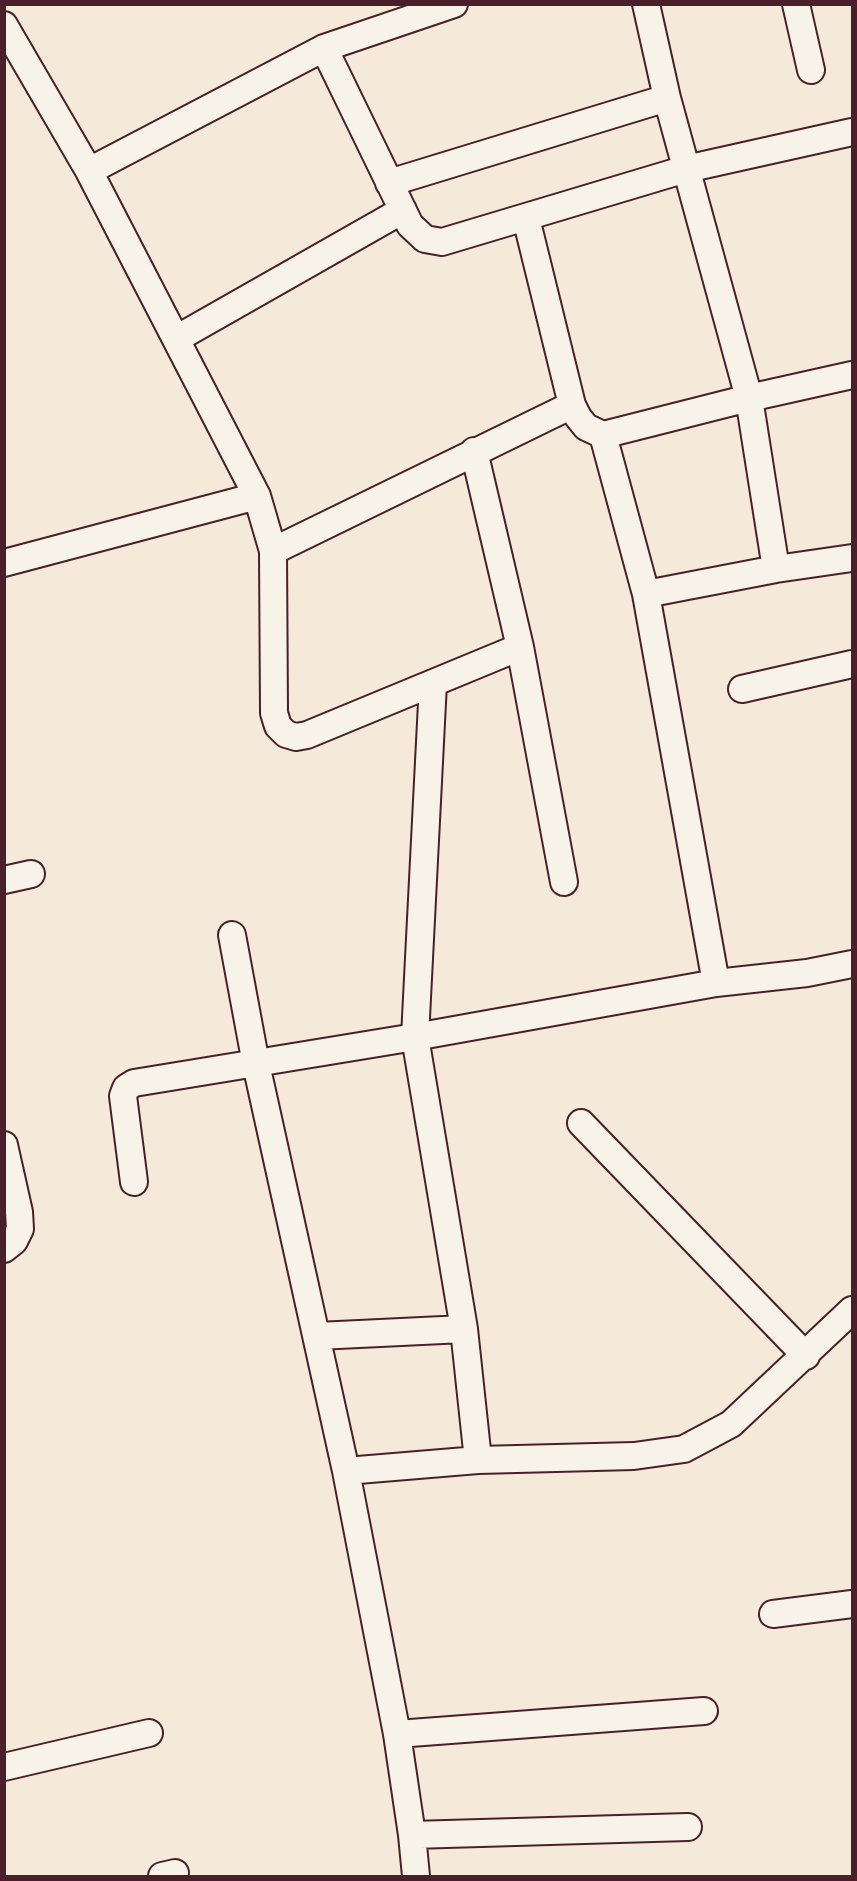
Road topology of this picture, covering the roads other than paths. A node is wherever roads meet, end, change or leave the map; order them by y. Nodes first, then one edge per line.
1 (454, 4) edge
2 (646, 4) edge
3 (796, 4) edge
4 (4, 25) edge
5 (324, 48) junction
6 (811, 70) dead end
7 (667, 98) junction
8 (852, 132) edge
9 (686, 169) junction
10 (89, 171) junction
11 (389, 183) junction
12 (403, 210) junction
13 (526, 218) junction
14 (176, 339) junction
15 (852, 375) edge
16 (748, 398) junction
17 (572, 405) junction
18 (603, 435) junction
19 (474, 451) junction
20 (257, 496) junction
21 (273, 551) junction
22 (852, 558) edge
23 (4, 563) edge
24 (776, 568) junction
25 (646, 594) junction
26 (520, 647) junction
27 (852, 664) edge
28 (433, 683) junction
29 (742, 689) dead end
30 (31, 874) dead end
31 (4, 880) edge
32 (564, 882) dead end
33 (232, 935) dead end
34 (852, 964) edge
35 (716, 983) junction
36 (415, 1037) junction
37 (256, 1064) junction
38 (581, 1123) dead end
39 (4, 1145) edge
40 (134, 1182) dead end
41 (4, 1250) edge
42 (852, 1310) edge
43 (465, 1329) junction
44 (317, 1336) junction
45 (806, 1356) junction
46 (478, 1460) junction
47 (346, 1471) junction
48 (852, 1604) edge
49 (773, 1614) dead end
50 (704, 1711) dead end
51 (149, 1733) dead end
52 (397, 1734) junction
53 (4, 1767) edge
54 (688, 1827) dead end
55 (412, 1834) junction
56 (416, 1876) edge

1 - 5 street
2 - 7 street
3 - 6 street
4 - 10 street
5 - 10 street
5 - 11 street
7 - 9 street
7 - 11 street
8 - 9 street
9 - 13 street
9 - 16 street
10 - 14 street
11 - 12 street
12 - 13 street
12 - 14 street
13 - 17 street
14 - 20 street
15 - 16 street
16 - 18 street
16 - 24 street
17 - 18 street
17 - 19 street
18 - 25 street
19 - 21 street
19 - 26 street
20 - 21 street
20 - 23 street
21 - 28 street
22 - 24 street
24 - 25 street
25 - 35 street
26 - 28 street
26 - 32 street
27 - 29 street
28 - 36 street
30 - 31 street
33 - 37 street
34 - 35 street
35 - 36 street
36 - 37 street
36 - 43 street
37 - 40 street
37 - 44 street
38 - 45 street
39 - 41 street
42 - 45 street
43 - 44 street
43 - 46 street
44 - 47 street
45 - 46 street
46 - 47 street
47 - 52 street
48 - 49 street
50 - 52 street
51 - 53 street
52 - 55 street
54 - 55 street
55 - 56 street

